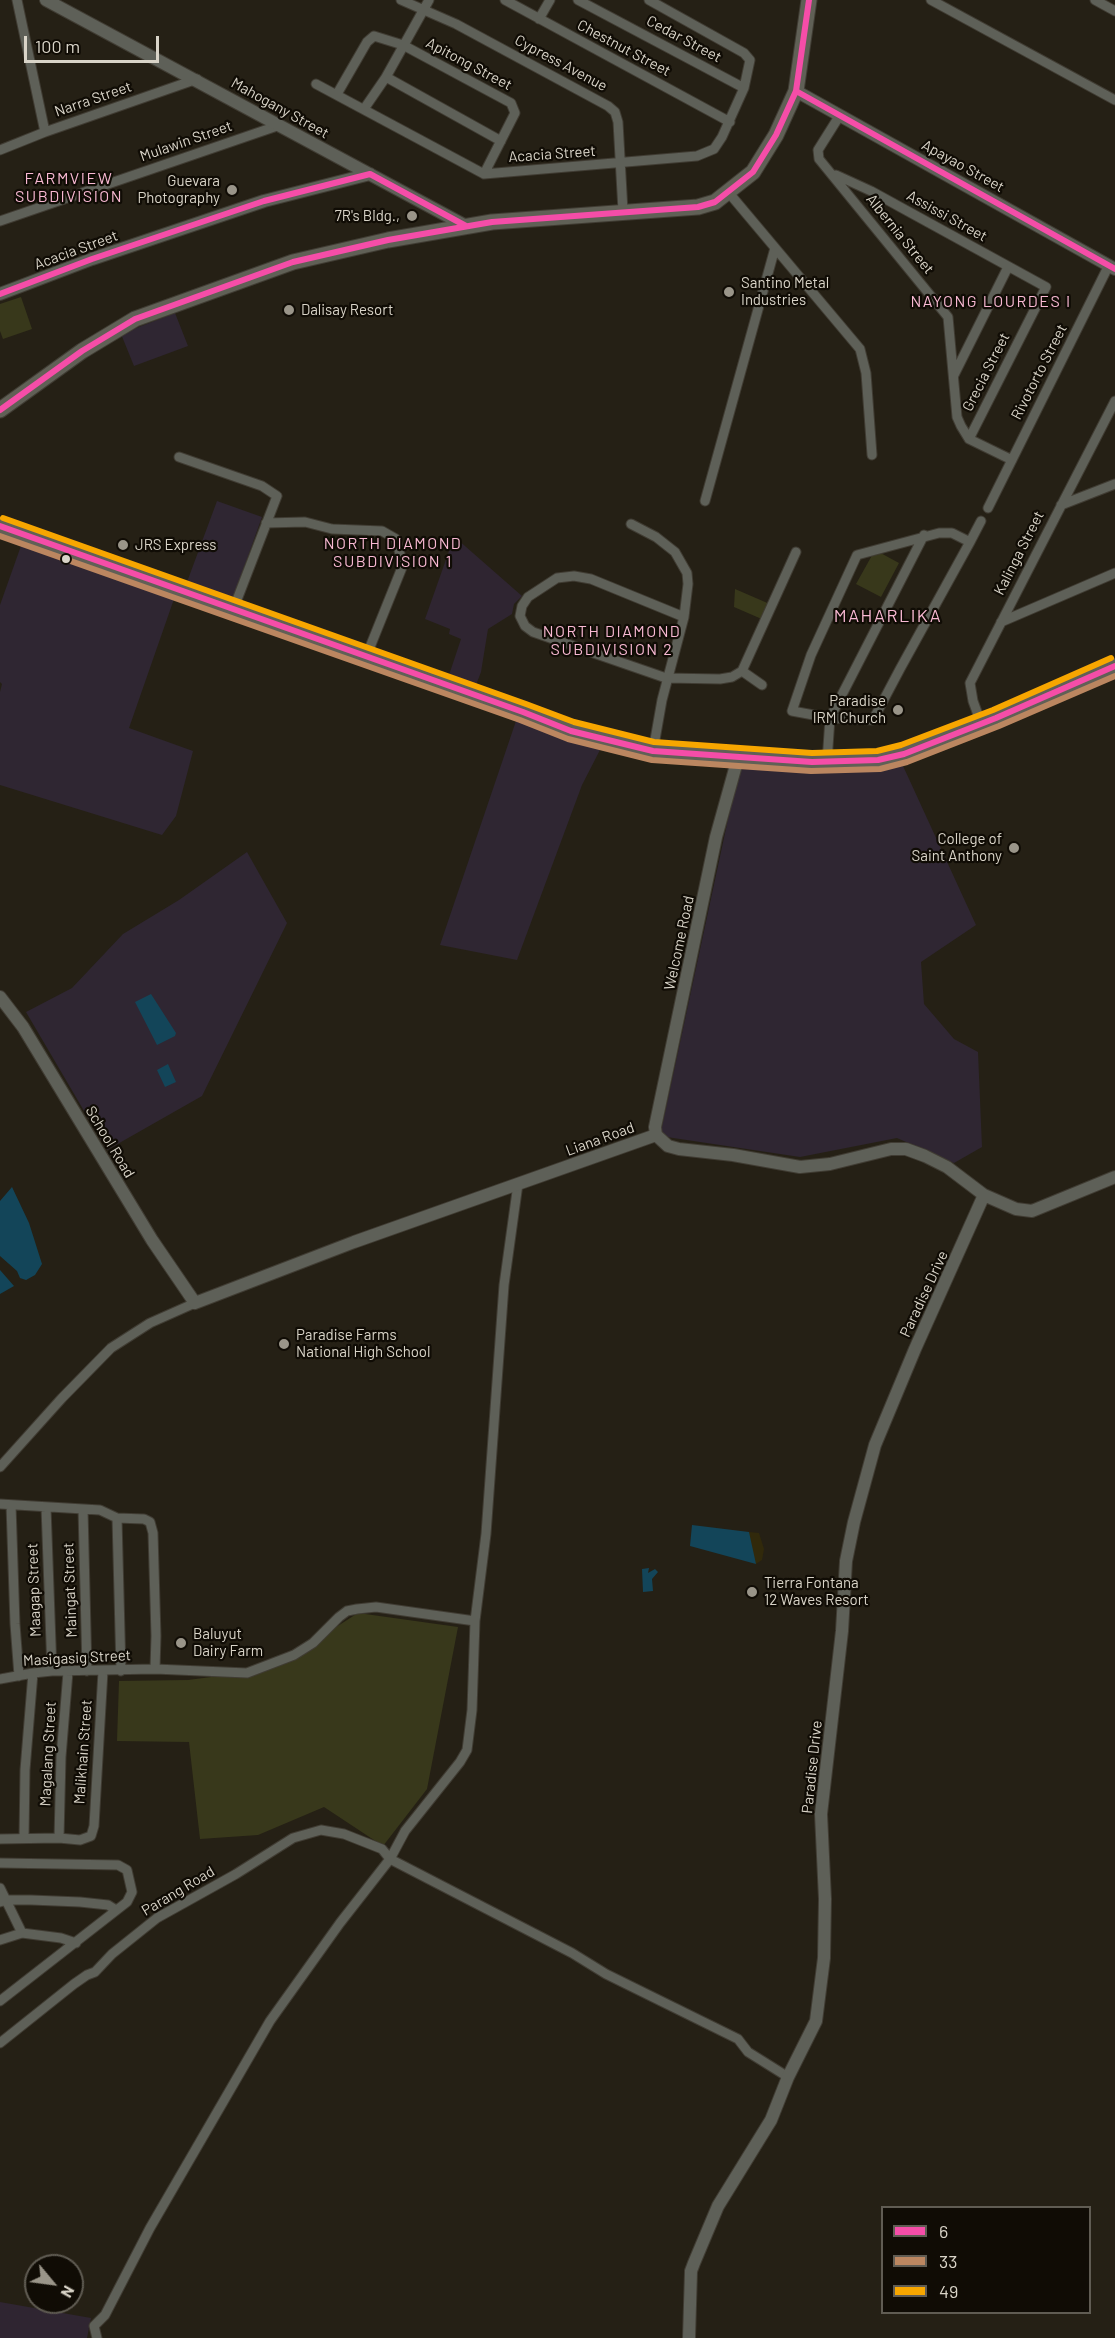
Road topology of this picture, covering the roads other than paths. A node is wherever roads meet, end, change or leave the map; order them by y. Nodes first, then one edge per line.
1 (17, 0) edge
2 (46, 0) edge
3 (401, 0) edge
4 (429, 0) edge
5 (505, 0) edge
6 (550, 0) edge
7 (578, 0) edge
8 (649, 0) edge
9 (809, 0) edge
10 (931, 0) edge
11 (1095, 0) edge
12 (423, 10) junction
13 (1115, 11) edge
14 (539, 20) junction
15 (403, 45) junction
16 (386, 77) junction
17 (197, 79) junction
18 (316, 84) dead end
19 (744, 88) junction
20 (796, 91) junction
21 (338, 94) junction
22 (1115, 100) edge
23 (364, 109) junction
24 (840, 115) junction
25 (730, 122) junction
26 (280, 125) junction
27 (45, 132) junction
28 (501, 141) junction
29 (0, 150) edge
30 (620, 164) junction
31 (370, 174) junction
32 (484, 174) junction
33 (833, 174) junction
34 (729, 193) junction
35 (623, 212) junction
36 (0, 221) edge
37 (466, 226) junction
38 (775, 248) junction
39 (1008, 267) junction
40 (1112, 267) edge
41 (1046, 287) joint
42 (0, 294) edge
43 (954, 375) junction
44 (1115, 401) edge
45 (0, 410) edge
46 (969, 439) junction
47 (872, 454) dead end
48 (179, 457) dead end
49 (1012, 460) junction
50 (1115, 484) edge
51 (705, 501) dead end
52 (1061, 505) junction
53 (988, 508) dead end
54 (981, 520) dead end
55 (266, 524) junction
56 (631, 524) dead end
57 (0, 526) edge
58 (924, 535) junction
59 (970, 542) junction
60 (796, 552) dead end
61 (1115, 573) edge
62 (233, 610) junction
63 (684, 617) junction
64 (1001, 622) junction
65 (366, 657) junction
66 (1115, 666) edge
67 (742, 671) junction
68 (666, 678) junction
69 (762, 685) dead end
70 (830, 718) junction
71 (981, 723) junction
72 (653, 751) junction
73 (738, 758) junction
74 (827, 762) junction
75 (0, 997) edge
76 (656, 1135) junction
77 (1115, 1177) edge
78 (518, 1184) junction
79 (984, 1196) junction
80 (195, 1304) junction
81 (0, 1467) edge
82 (0, 1504) edge
83 (11, 1505) junction
84 (46, 1507) junction
85 (83, 1509) junction
86 (117, 1518) junction
87 (475, 1620) junction
88 (155, 1669) junction
89 (52, 1671) junction
90 (87, 1671) junction
91 (103, 1671) junction
92 (121, 1671) junction
93 (69, 1672) junction
94 (33, 1673) junction
95 (19, 1676) junction
96 (0, 1680) edge
97 (24, 1838) junction
98 (59, 1838) junction
99 (0, 1839) edge
100 (390, 1859) junction
101 (0, 1863) edge
102 (0, 1888) edge
103 (4, 1901) edge
104 (116, 1910) junction
105 (22, 1933) junction
106 (0, 1940) edge
107 (76, 1943) junction
108 (1, 1997) edge
109 (0, 2043) edge
110 (788, 2077) junction
111 (97, 2338) edge
112 (689, 2338) edge

1 - 27 street
2 - 17 street, Mahogany Street
3 - 12 street, Cypress Avenue
4 - 12 street
5 - 14 street, Chestnut Street
6 - 14 street
7 - 19 street, Cedar Street
8 - 19 street, Acacia Street
9 - 20 main road
10 - 22 street
11 - 13 street
12 - 15 street
12 - 30 street, Cypress Avenue
14 - 25 street, Chestnut Street
15 - 16 street
15 - 21 street, Apitong Street
15 - 28 street, Apitong Street
16 - 23 street
16 - 28 street
17 - 26 street, Mahogany Street
17 - 27 street, Narra Street
18 - 21 street
19 - 25 street, Acacia Street
20 - 24 street, Apayao Street
20 - 34 main road
21 - 23 street
23 - 32 street
24 - 33 street, Albernia Street
24 - 40 street, Apayao Street
25 - 30 street, Acacia Street
26 - 31 street, Mahogany Street
26 - 36 street, Mulawin Street
27 - 29 street, Narra Street
28 - 32 street
30 - 32 street, Acacia Street
30 - 35 street, Cypress Avenue
31 - 37 street, Mahogany Street
31 - 42 street, Acacia Street
33 - 39 street, Assissi Street
33 - 43 street, Albernia Street
34 - 35 main road
34 - 38 street
35 - 37 main road
37 - 45 main road
38 - 47 street
38 - 51 street
39 - 41 street, Assissi Street
39 - 43 street
40 - 49 street, Rivotorto Street
41 - 46 street, Grecia Street
43 - 46 street, Albernia Street
44 - 52 street, Kalinga Street
46 - 49 street
48 - 55 street
49 - 53 street, Rivotorto Street
50 - 52 street
52 - 64 street, Kalinga Street
54 - 59 street
55 - 62 street
55 - 65 street
56 - 63 street
57 - 62 main road
58 - 59 street
58 - 70 street
58 - 70 street
59 - 70 street
60 - 67 street
61 - 64 street
62 - 65 main road
63 - 68 street
63 - 68 street
64 - 71 street, Kalinga Street
65 - 72 main road
66 - 71 main road
67 - 68 street
67 - 69 street
68 - 72 street
70 - 74 street
71 - 74 main road
72 - 73 main road
73 - 74 main road
73 - 76 street, Welcome Road
75 - 80 street, School Road
76 - 78 street, Liana Road
76 - 79 street, Liana Road
77 - 79 street, Liana Road
78 - 80 street, Liana Road
78 - 87 street
79 - 110 street, Paradise Drive
80 - 81 street
82 - 83 street
83 - 84 street
83 - 95 street
84 - 85 street
84 - 89 street, Maagap Street
85 - 86 street
85 - 90 street, Maingat Street
86 - 88 street
86 - 92 street
87 - 88 street, Masigasig Street
87 - 100 street
88 - 92 street, Masigasig Street
89 - 93 street, Masigasig Street
89 - 94 street, Masigasig Street
90 - 91 street, Masigasig Street
90 - 93 street, Masigasig Street
91 - 92 street, Masigasig Street
91 - 98 street, Malikhain Street
93 - 98 street, Magalang Street
94 - 95 street, Masigasig Street
94 - 97 street
95 - 96 street, Masigasig Street
97 - 98 street
97 - 99 street
100 - 109 street, Parang Road
100 - 110 street, Parang Road
100 - 111 street
101 - 104 street
102 - 103 street
103 - 104 street
103 - 105 street
104 - 107 street
105 - 106 street
105 - 107 street
107 - 108 street
110 - 112 street, Paradise Drive

